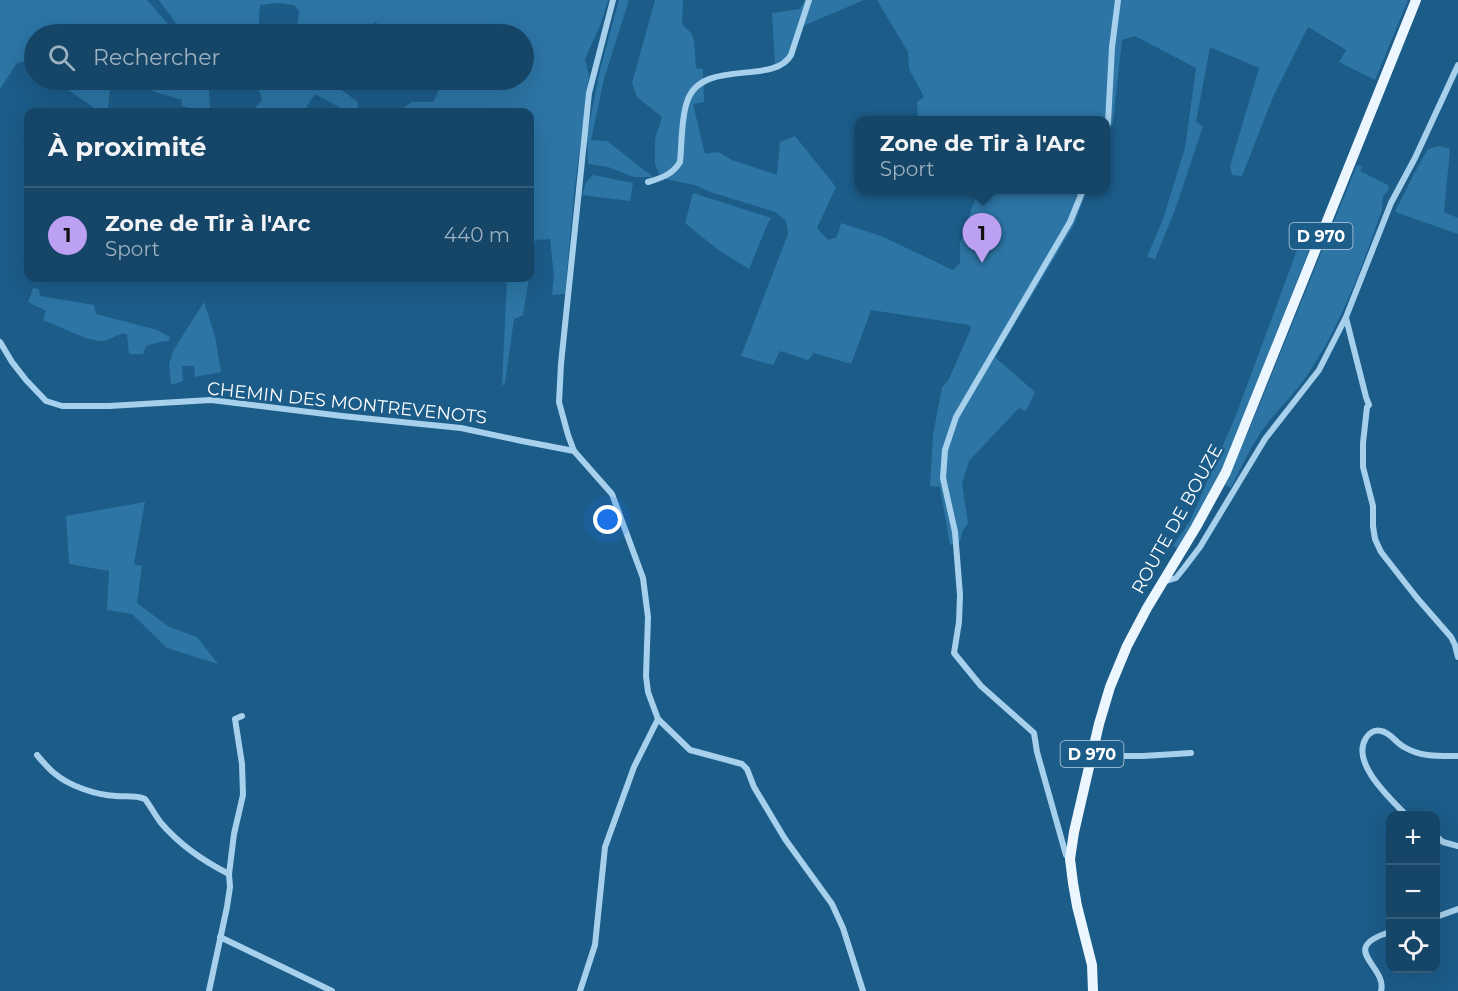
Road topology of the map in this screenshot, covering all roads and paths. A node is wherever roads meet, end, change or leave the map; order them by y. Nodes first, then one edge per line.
1 (613, 0) edge
2 (809, 0) edge
3 (1118, 0) edge
4 (1416, 0) edge
5 (1458, 65) edge
6 (1108, 116) edge
7 (648, 182) dead end
8 (1081, 194) edge
9 (1346, 317) junction
10 (0, 342) edge
11 (574, 451) junction
12 (1162, 582) junction
13 (1458, 657) edge
14 (242, 716) dead end
15 (658, 719) junction
16 (1191, 753) dead end
17 (37, 755) dead end
18 (1092, 756) junction
19 (1458, 756) edge
20 (1402, 811) edge
21 (1440, 839) edge
22 (1458, 846) edge
23 (1070, 859) junction
24 (229, 874) junction
25 (1458, 909) edge
26 (1440, 916) edge
27 (1386, 933) edge
28 (220, 937) junction
29 (209, 991) edge
30 (332, 991) edge
31 (580, 991) edge
32 (863, 991) edge
33 (1093, 991) edge
34 (1381, 991) edge

1 - 11 street
2 - 7 street
3 - 6 street
4 - 12 main road, ROUTE DE BOUZE / D 970
5 - 9 street
8 - 23 street
9 - 12 street
9 - 13 street
10 - 11 street, CHEMIN DES MONTREVENOTS
11 - 15 street
12 - 18 main road, ROUTE DE BOUZE / D 970
14 - 24 street
15 - 31 street
15 - 32 street
16 - 18 street
17 - 24 street
18 - 23 main road, ROUTE DE BOUZE / D 970
19 - 20 street
21 - 22 street
23 - 33 main road, ROUTE DE BOUZE / D 970
24 - 28 street
25 - 26 street
27 - 34 street
28 - 29 street
28 - 30 street

